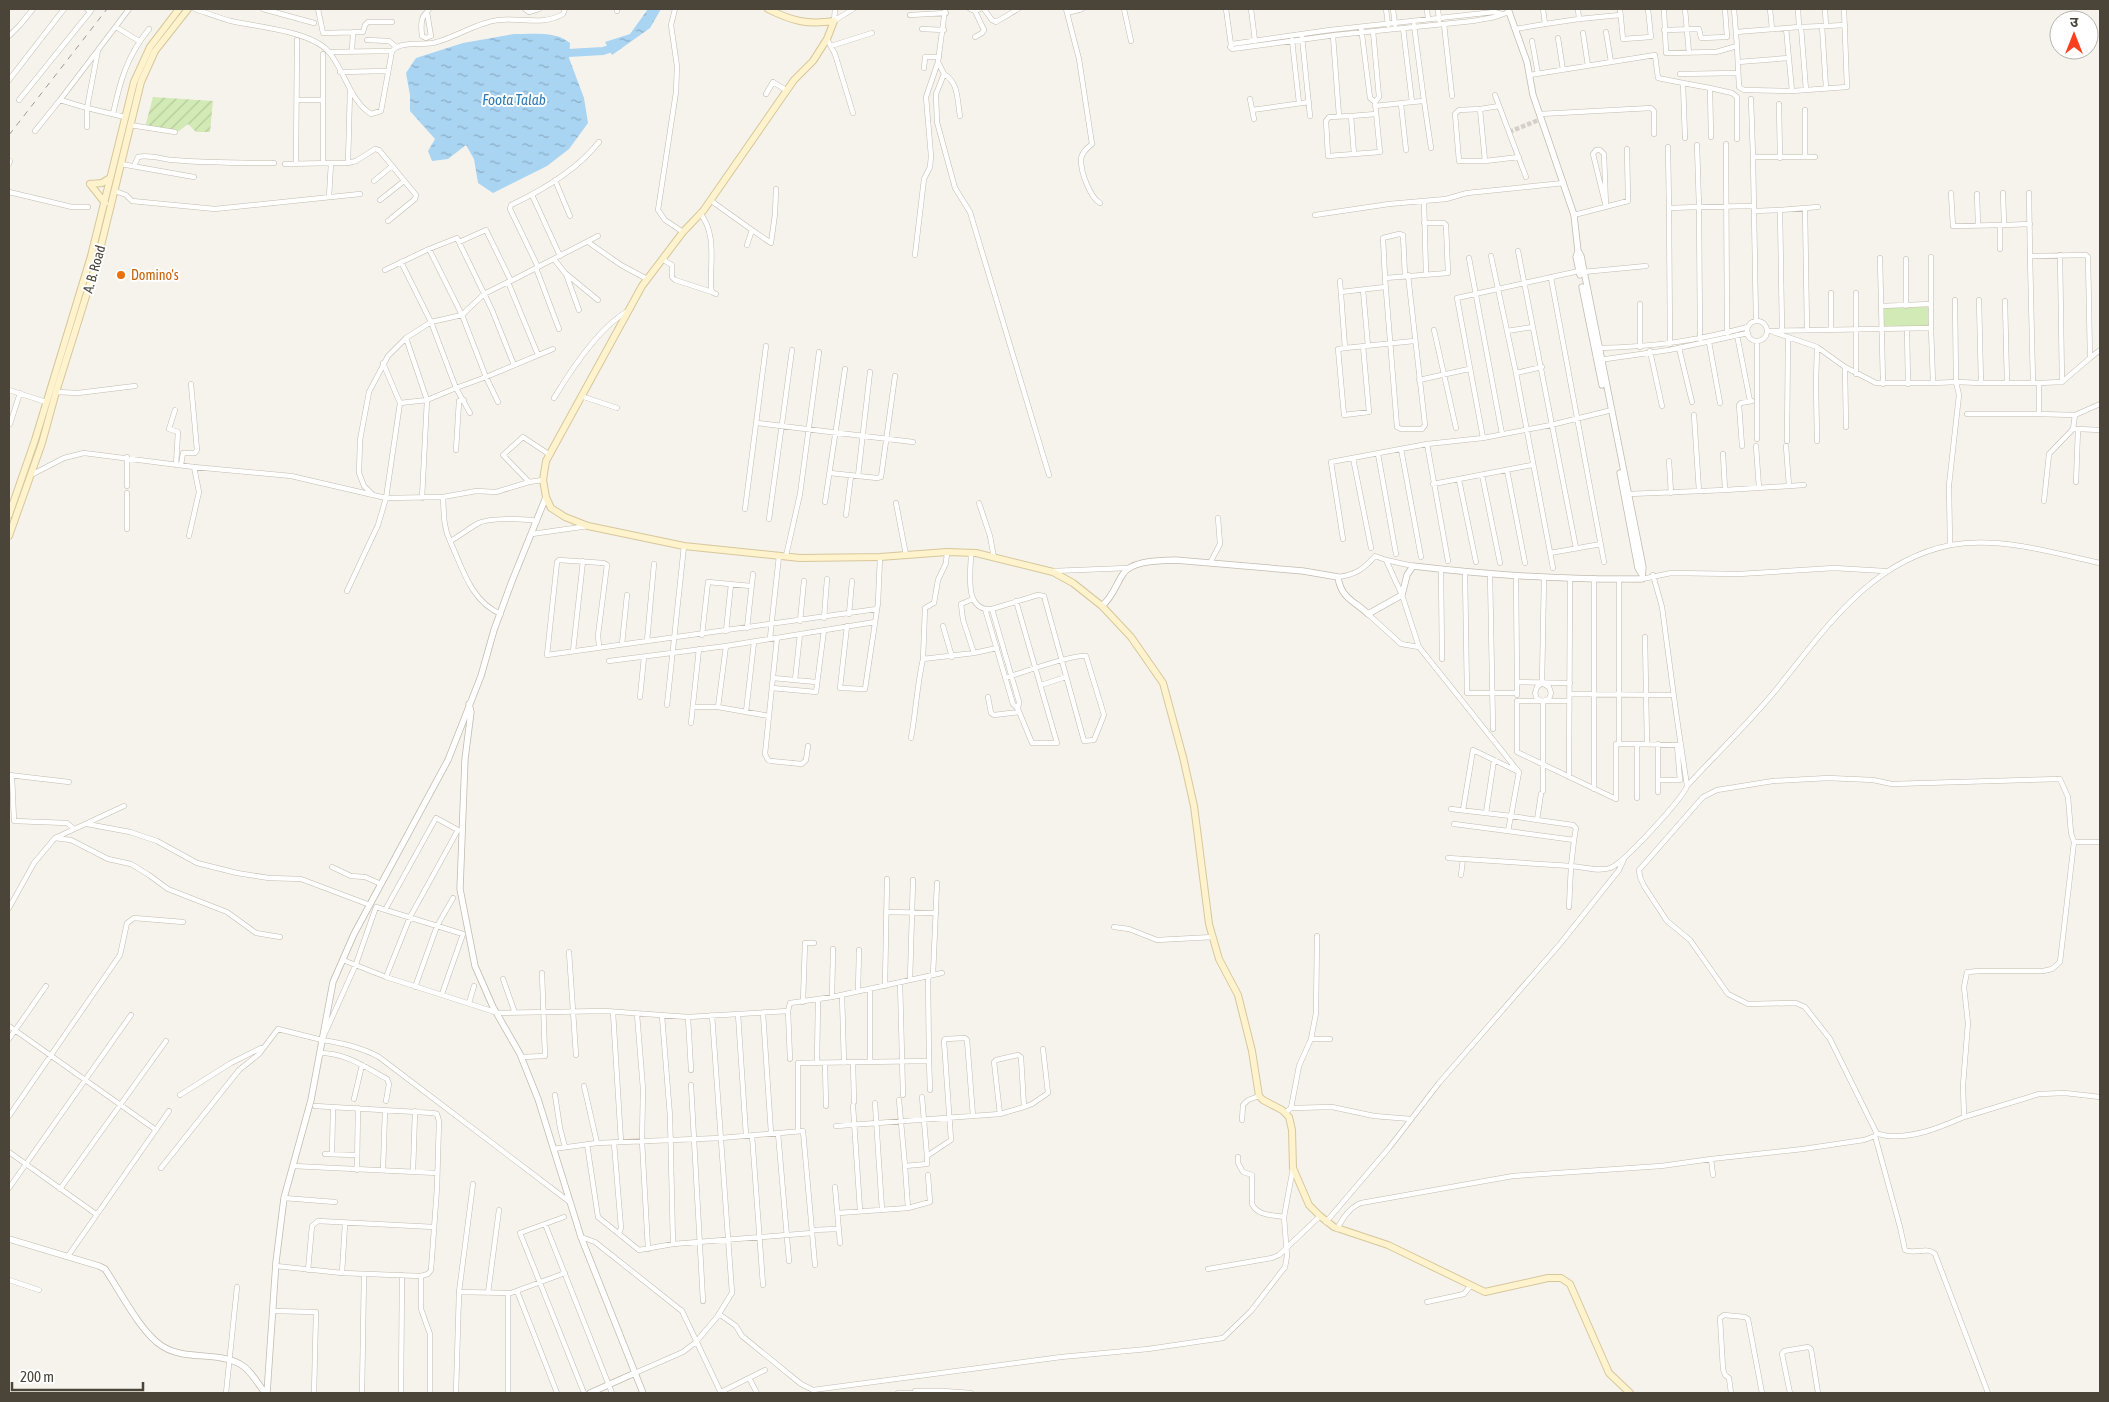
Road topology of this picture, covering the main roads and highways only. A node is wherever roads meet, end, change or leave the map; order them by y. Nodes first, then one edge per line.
1 (179, 9) edge
2 (188, 9) edge
3 (768, 9) edge
4 (114, 178) junction
5 (108, 204) junction
6 (38, 442) junction
7 (31, 463) junction
8 (9, 516) edge
9 (9, 536) edge
10 (1630, 1393) edge

1 - 4 main road, A. B. Road
2 - 4 main road, A. B. Road
3 - 10 main road
4 - 5 main road, A. B. Road
4 - 5 main road
5 - 6 main road, A. B. Road
5 - 6 main road, A. B. Road
6 - 7 main road, A. B. Road
7 - 8 main road, A. B. Road
7 - 9 main road, A. B. Road

